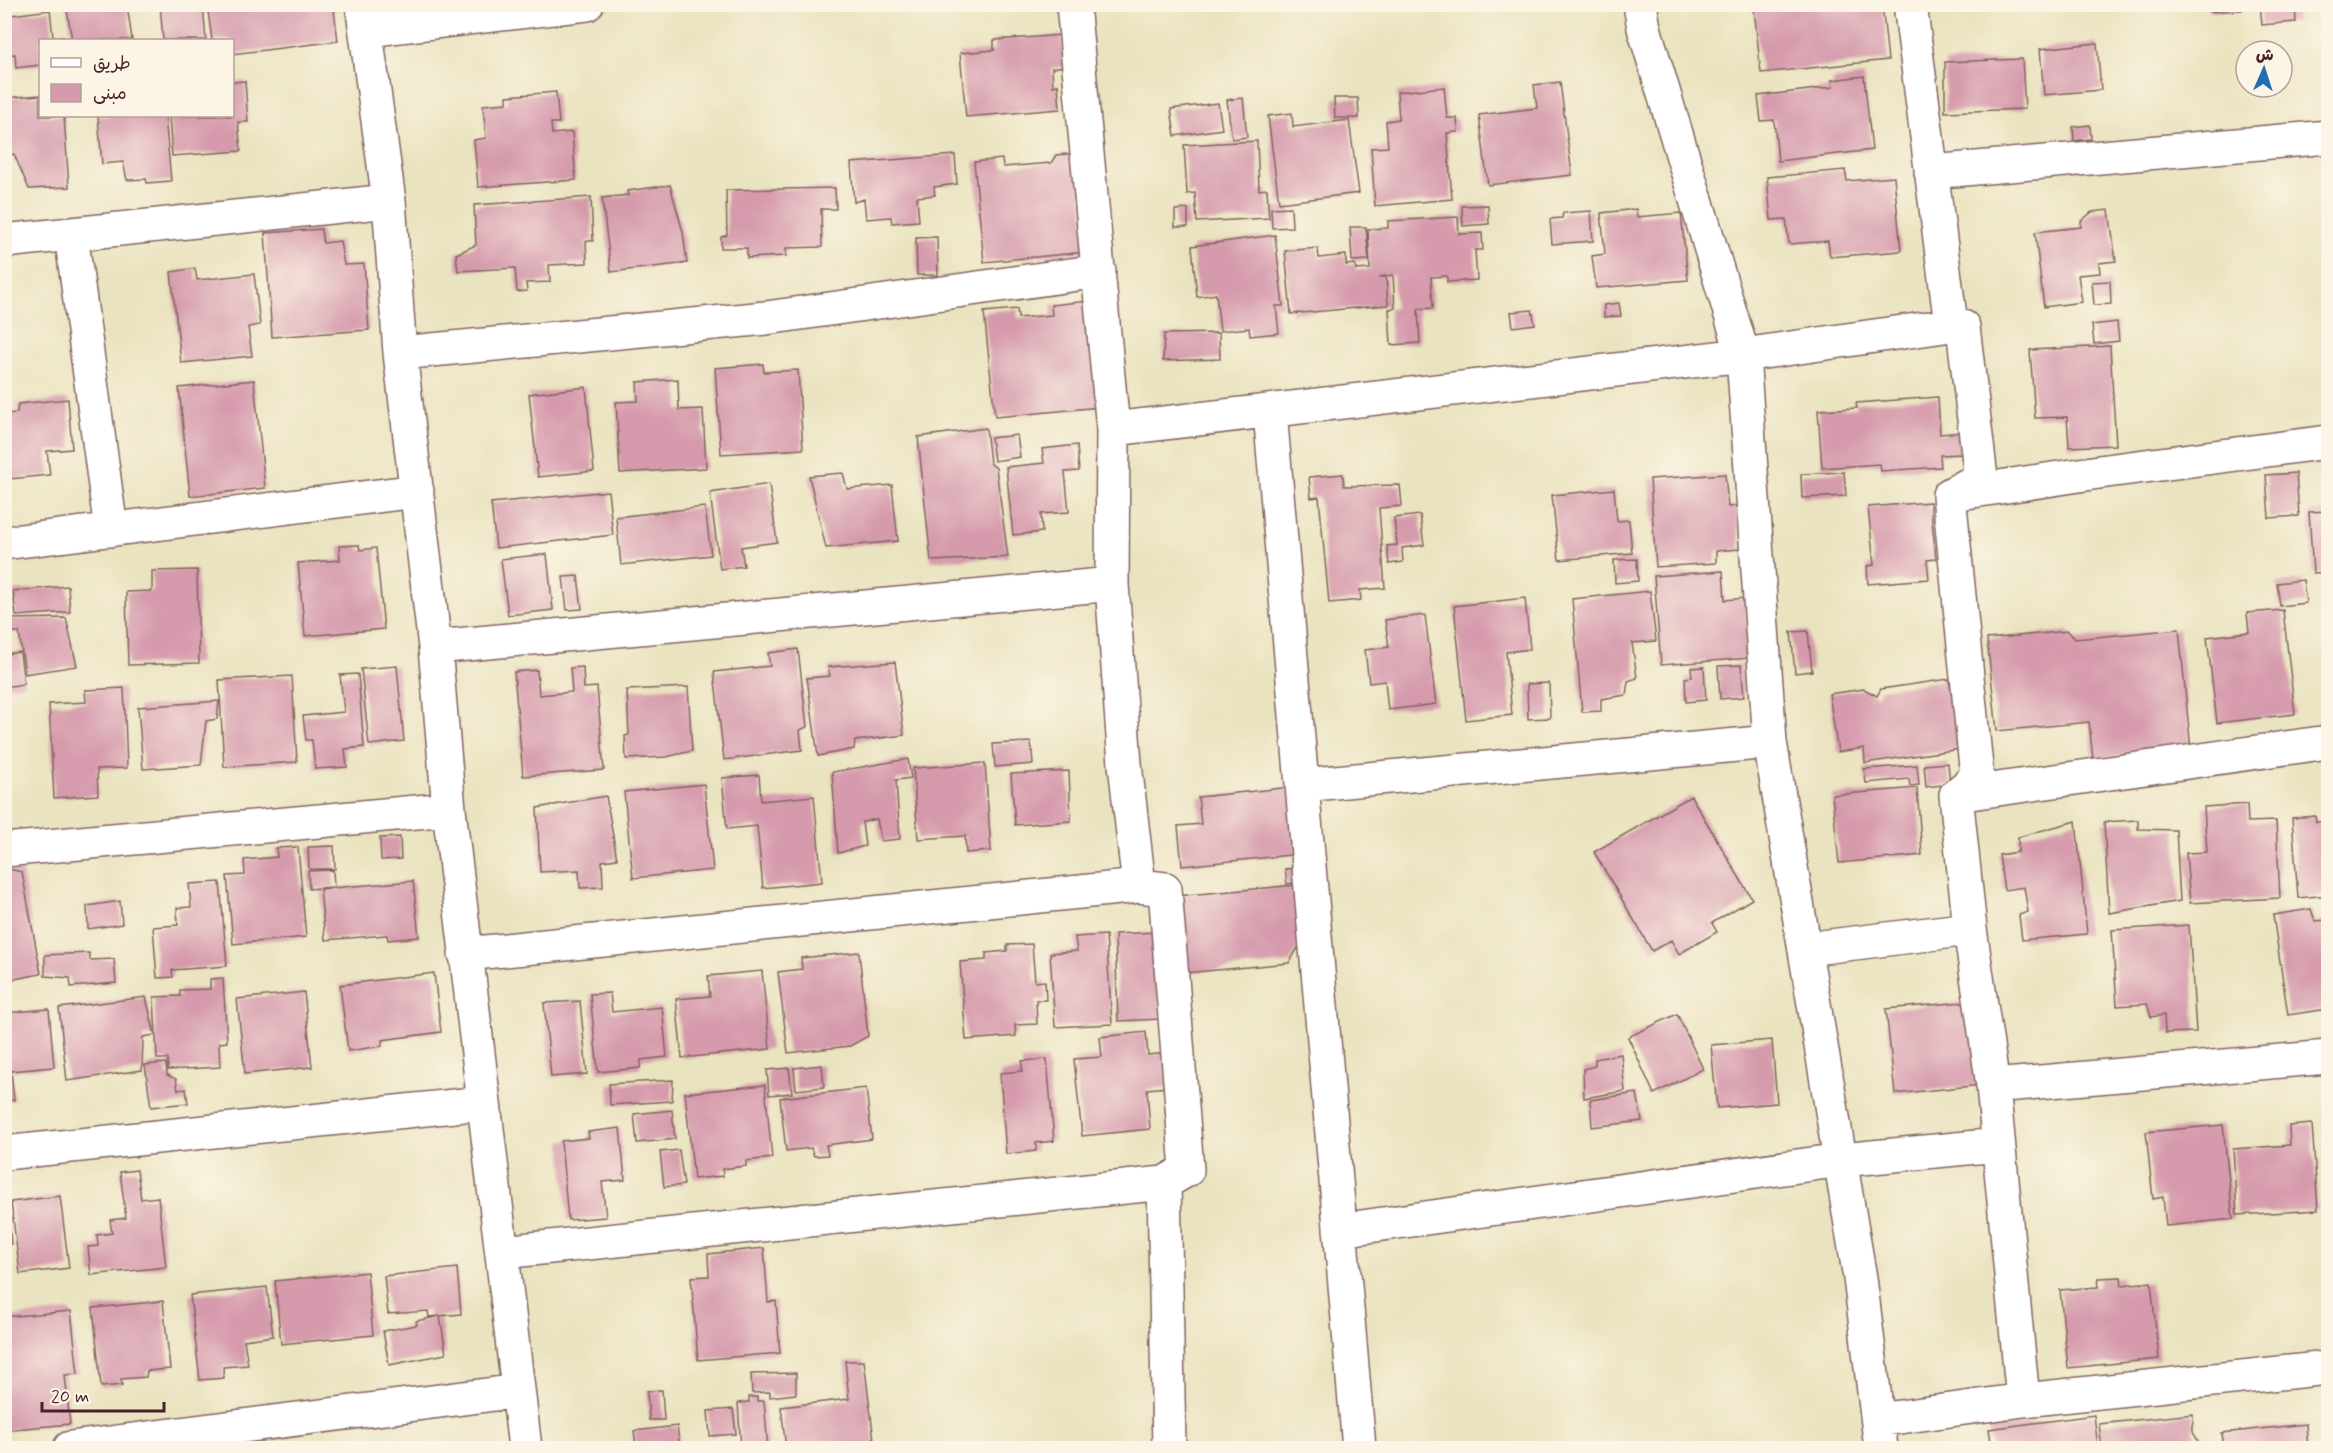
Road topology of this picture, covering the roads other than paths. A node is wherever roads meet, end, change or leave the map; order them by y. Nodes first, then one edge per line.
1 (587, 4) edge
2 (1073, 4) edge
3 (1640, 4) edge
4 (1910, 4) edge
5 (364, 17) edge
6 (2328, 137) edge
7 (1931, 172) junction
8 (389, 201) junction
9 (71, 234) junction
10 (4, 241) edge
11 (1099, 271) junction
12 (1951, 325) junction
13 (400, 353) junction
14 (1743, 355) junction
15 (1270, 412) junction
16 (1113, 429) junction
17 (2328, 442) edge
18 (417, 491) junction
19 (1949, 495) junction
20 (111, 530) junction
21 (4, 543) edge
22 (1112, 584) junction
23 (435, 647) junction
24 (1770, 742) junction
25 (2328, 742) edge
26 (1302, 785) junction
27 (1956, 795) junction
28 (449, 809) junction
29 (4, 849) edge
30 (1138, 886) junction
31 (1970, 929) junction
32 (1805, 949) junction
33 (465, 954) junction
34 (2328, 1057) edge
35 (1993, 1086) junction
36 (483, 1103) junction
37 (1998, 1145) junction
38 (4, 1153) edge
39 (1841, 1160) junction
40 (1164, 1183) junction
41 (1340, 1230) junction
42 (502, 1252) junction
43 (2328, 1368) edge
44 (518, 1391) junction
45 (2023, 1400) junction
46 (1879, 1434) edge
47 (70, 1449) edge
48 (525, 1449) edge
49 (1169, 1449) edge
50 (1359, 1449) edge

1 - 5 street
2 - 11 street
3 - 14 street
4 - 7 street
5 - 8 street
6 - 7 street
7 - 12 street
8 - 9 street
8 - 13 street
9 - 10 street
9 - 20 street
11 - 13 street
11 - 16 street
12 - 14 street
12 - 19 street
13 - 18 street
14 - 15 street
14 - 24 street
15 - 16 street
15 - 26 street
16 - 22 street
17 - 19 street
18 - 20 street
18 - 23 street
19 - 27 street
20 - 21 street
22 - 23 street
22 - 30 street
23 - 28 street
24 - 26 street
24 - 32 street
25 - 27 street
26 - 41 street
27 - 31 street
28 - 29 street
28 - 33 street
30 - 33 street
30 - 40 street
31 - 32 street
31 - 35 street
32 - 39 street
33 - 36 street
34 - 35 street
35 - 37 street
36 - 38 street
36 - 42 street
37 - 39 street
37 - 45 street
39 - 41 street
39 - 46 street
40 - 42 street
40 - 49 street
41 - 50 street
42 - 44 street
43 - 45 street
44 - 47 street
44 - 48 street
45 - 46 street

